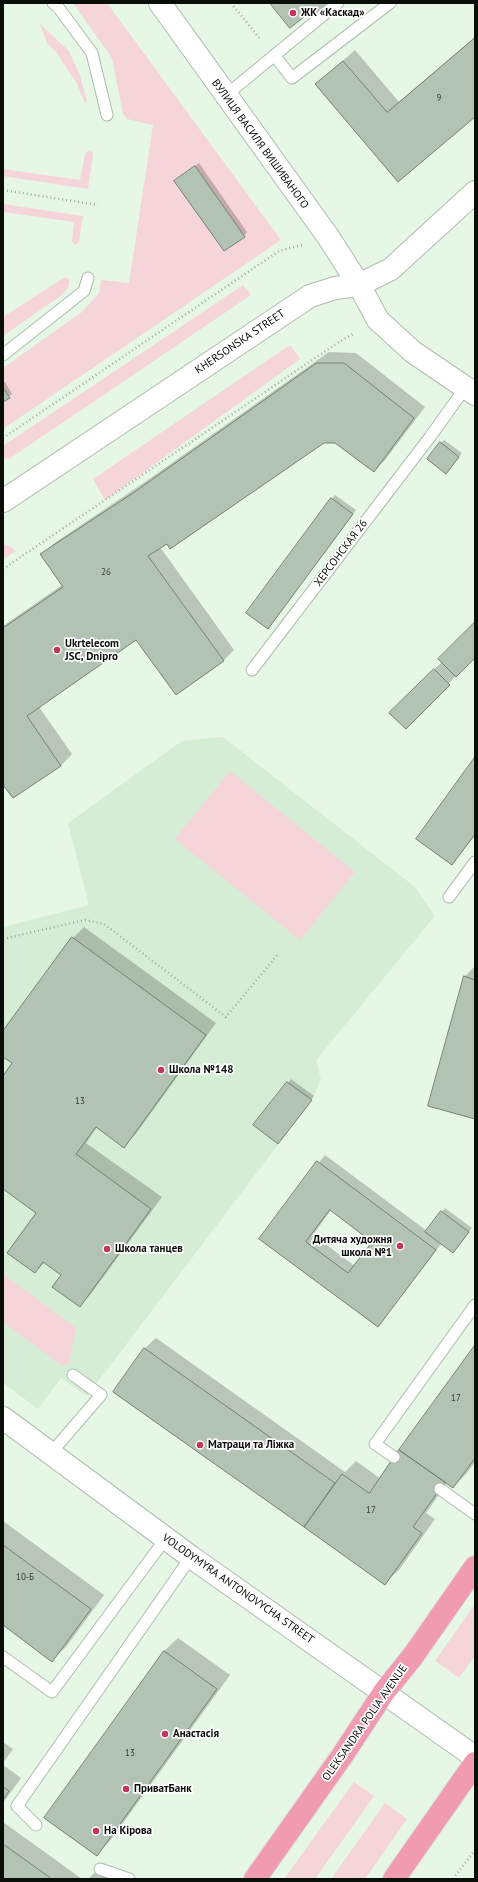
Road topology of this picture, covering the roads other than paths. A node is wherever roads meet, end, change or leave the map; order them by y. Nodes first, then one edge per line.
1 (53, 3) edge
2 (160, 3) edge
3 (338, 3) edge
4 (390, 3) edge
5 (274, 55) junction
6 (225, 96) junction
7 (107, 115) dead end
8 (475, 192) edge
9 (88, 278) dead end
10 (360, 285) junction
11 (3, 355) edge
12 (470, 391) edge
13 (3, 501) edge
14 (252, 670) dead end
15 (475, 862) edge
16 (449, 897) dead end
17 (475, 1305) edge
18 (73, 1375) dead end
19 (3, 1418) edge
20 (51, 1453) junction
21 (394, 1457) dead end
22 (440, 1489) dead end
23 (475, 1514) edge
24 (166, 1538) junction
25 (191, 1557) junction
26 (475, 1567) edge
27 (3, 1657) edge
28 (384, 1692) junction
29 (475, 1757) edge
30 (475, 1763) edge
31 (36, 1825) dead end
32 (100, 1869) dead end
33 (129, 1879) edge
34 (255, 1879) edge
35 (394, 1879) edge

1 - 7 lane
2 - 6 street, ВУЛИЦЯ ВАСИЛЯ ВИШИВАНОГО
3 - 5 lane
4 - 5 lane
5 - 6 lane
6 - 10 street, ВУЛИЦЯ ВАСИЛЯ ВИШИВАНОГО
8 - 10 street, KHERSONSKA STREET
9 - 11 lane
10 - 12 street, ВУЛИЦЯ ВАСИЛЯ ВИШИВАНОГО
10 - 13 street, KHERSONSKA STREET
12 - 14 lane, ХЕРСОНСКАЯ 26
15 - 16 lane
17 - 21 lane
18 - 20 lane
19 - 20 street, VOLODYMYRA ANTONOVYCHA STREET
20 - 24 street, VOLODYMYRA ANTONOVYCHA STREET
22 - 23 lane
24 - 25 street, VOLODYMYRA ANTONOVYCHA STREET
24 - 27 lane
25 - 28 street, VOLODYMYRA ANTONOVYCHA STREET
25 - 31 lane
26 - 28 main road, OLEKSANDRA POLIA AVENUE
28 - 29 street, VOLODYMYRA ANTONOVYCHA STREET
28 - 34 main road, OLEKSANDRA POLIA AVENUE
30 - 35 main road
32 - 33 lane

